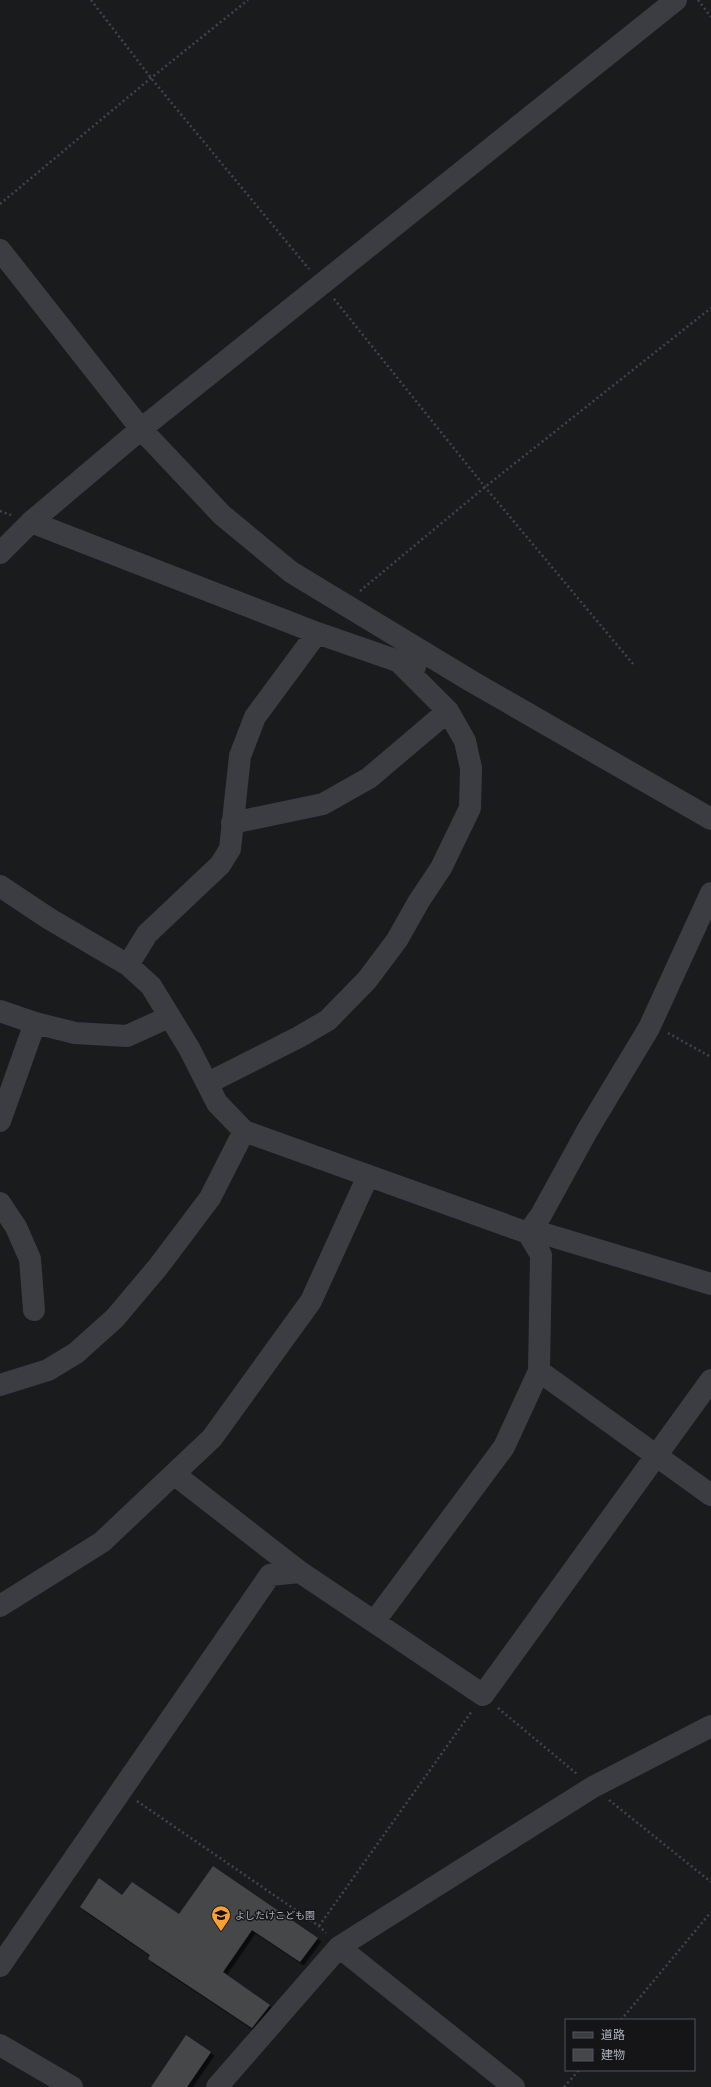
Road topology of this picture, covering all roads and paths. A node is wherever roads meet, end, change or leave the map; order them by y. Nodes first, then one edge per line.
1 (91, 0) edge
2 (248, 0) edge
3 (676, 0) edge
4 (698, 0) edge
5 (711, 16) edge
6 (150, 78) junction
7 (0, 204) edge
8 (0, 250) edge
9 (321, 283) junction
10 (711, 308) edge
11 (141, 429) junction
12 (485, 487) junction
13 (31, 522) junction
14 (0, 553) edge
15 (345, 604) junction
16 (317, 633) junction
17 (400, 663) junction
18 (633, 664) dead end
19 (472, 681) junction
20 (448, 711) junction
21 (711, 819) edge
22 (232, 823) junction
23 (0, 886) edge
24 (711, 893) edge
25 (128, 965) junction
26 (0, 1011) edge
27 (169, 1017) junction
28 (35, 1023) junction
29 (650, 1023) junction
30 (711, 1057) edge
31 (208, 1083) junction
32 (0, 1121) edge
33 (244, 1131) junction
34 (368, 1176) junction
35 (0, 1203) edge
36 (528, 1233) junction
37 (711, 1284) edge
38 (34, 1310) dead end
39 (539, 1370) junction
40 (711, 1380) edge
41 (0, 1385) edge
42 (656, 1455) junction
43 (174, 1474) junction
44 (711, 1495) edge
45 (300, 1572) junction
46 (0, 1606) edge
47 (374, 1622) junction
48 (483, 1695) junction
49 (711, 1726) edge
50 (593, 1787) junction
51 (122, 1791) junction
52 (711, 1882) edge
53 (711, 1912) edge
54 (339, 1948) junction
55 (0, 1966) edge
56 (621, 2019) edge
57 (0, 2045) edge
58 (577, 2071) edge
59 (72, 2087) edge
60 (217, 2087) edge
61 (514, 2087) edge
62 (564, 2087) edge

1 - 6 path
2 - 6 path
3 - 9 street
4 - 5 path
6 - 7 path
6 - 9 path
8 - 11 street
9 - 11 street
9 - 12 path
10 - 12 path
11 - 13 street
11 - 15 street
12 - 15 path
12 - 18 path
13 - 14 street
13 - 16 street
15 - 19 street
16 - 17 street
16 - 22 street
17 - 19 street
17 - 20 street
19 - 21 street
20 - 22 street
20 - 31 street
22 - 25 street
23 - 25 street
24 - 29 street
25 - 27 street
26 - 28 street
27 - 28 street
27 - 31 street
28 - 32 street
29 - 30 path
29 - 36 street
31 - 33 street
33 - 34 street
33 - 41 street
34 - 36 street
34 - 43 street
35 - 38 street
36 - 37 street
36 - 39 street
39 - 42 street
39 - 47 street
40 - 42 street
42 - 44 street
42 - 48 street
43 - 45 street
43 - 46 street
45 - 47 street
45 - 51 street
47 - 48 street
48 - 50 path
48 - 51 path
49 - 50 street
50 - 52 path
50 - 54 street
51 - 55 street
53 - 56 path
54 - 60 street
54 - 61 street
57 - 59 street
58 - 62 path

